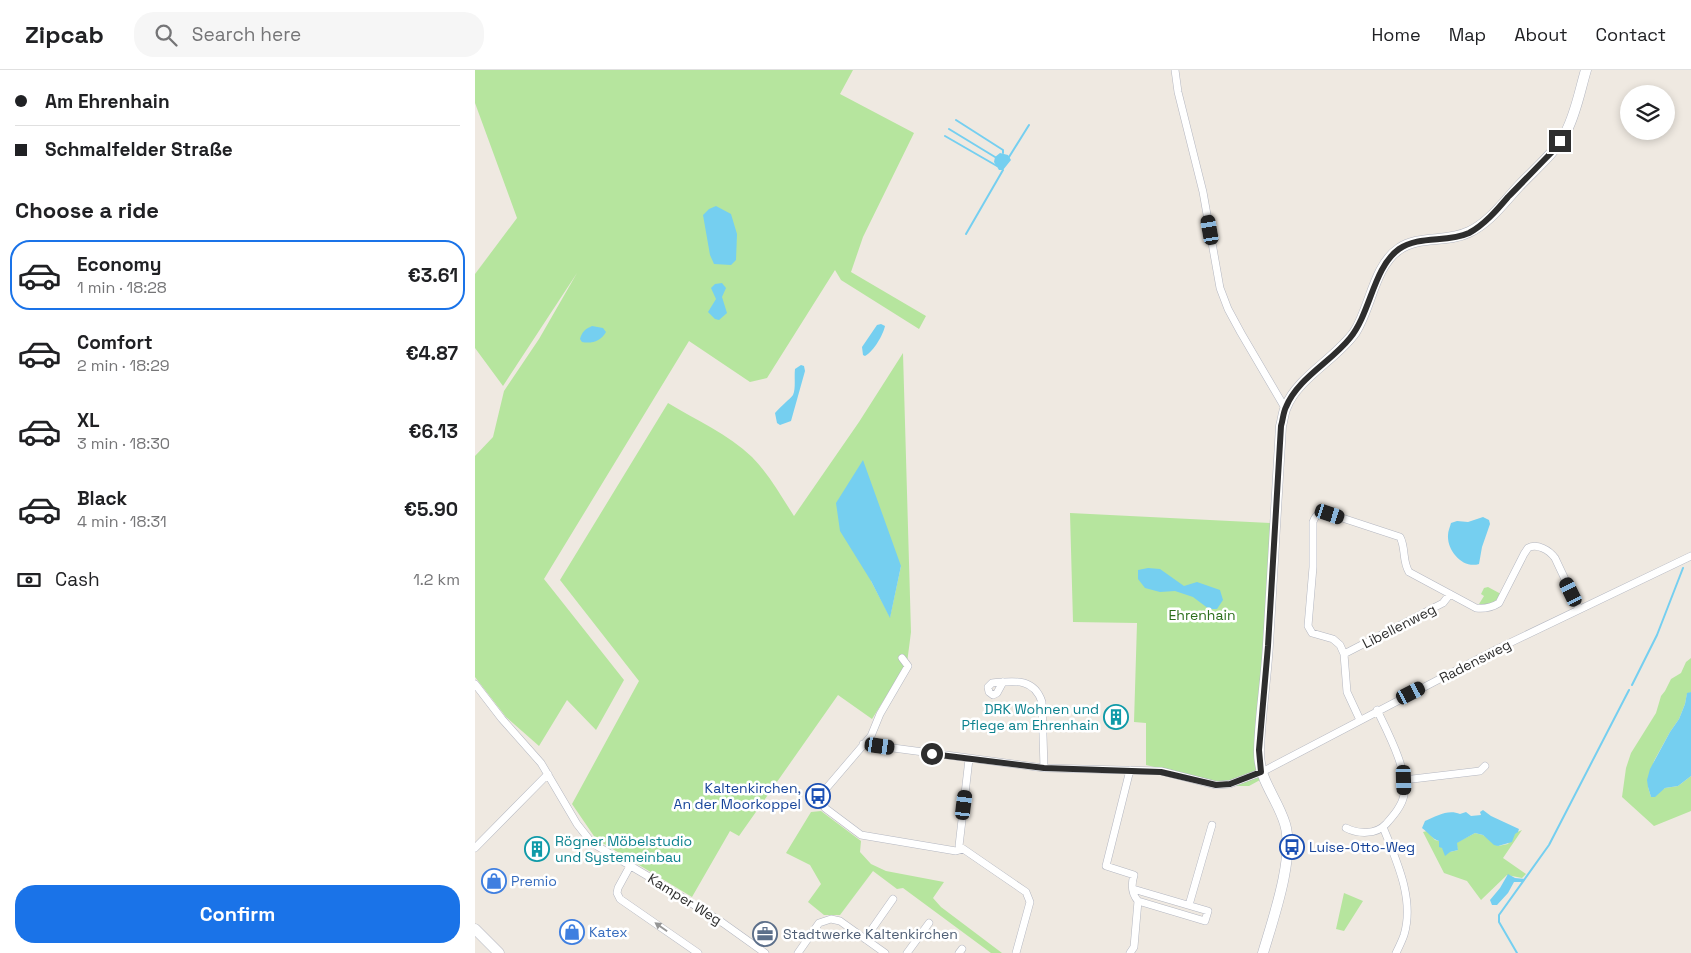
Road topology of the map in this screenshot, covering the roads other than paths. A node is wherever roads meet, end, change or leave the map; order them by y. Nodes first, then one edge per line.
1 (1175, 70) edge
2 (1586, 70) edge
3 (1285, 408) junction
4 (1691, 556) edge
5 (1449, 594) junction
6 (1579, 609) junction
7 (1344, 654) junction
8 (902, 658) dead end
9 (1003, 682) dead end
10 (475, 684) edge
11 (1377, 710) junction
12 (1360, 720) junction
13 (863, 744) junction
14 (969, 759) junction
15 (1485, 766) dead end
16 (1044, 768) junction
17 (1130, 770) junction
18 (1261, 772) junction
19 (548, 774) junction
20 (1404, 780) junction
21 (1213, 825) dead end
22 (1383, 826) junction
23 (1346, 828) dead end
24 (475, 848) edge
25 (963, 849) junction
26 (630, 866) junction
27 (1133, 889) junction
28 (893, 899) dead end
29 (1138, 902) junction
30 (1189, 905) junction
31 (929, 922) dead end
32 (475, 929) edge
33 (865, 939) junction
34 (754, 945) junction
35 (696, 952) edge
36 (749, 952) edge
37 (499, 953) edge
38 (765, 953) edge
39 (798, 953) edge
40 (885, 953) edge
41 (907, 953) edge
42 (1016, 953) edge
43 (1130, 953) edge
44 (1263, 953) edge
45 (1396, 953) edge

1 - 3 street
2 - 3 main road
3 - 18 main road
4 - 6 street, Radensweg
5 - 6 street
5 - 7 street, Libellenweg
5 - 7 street
6 - 11 street, Radensweg
7 - 12 street
8 - 13 street
9 - 16 street
10 - 19 street, Kamper Weg
11 - 12 street, Radensweg
11 - 20 street
12 - 18 street, Radensweg
13 - 14 street, Radensweg
13 - 25 street
14 - 16 street, Radensweg
14 - 25 street
15 - 20 street
16 - 17 street, Radensweg
17 - 18 street, Radensweg
17 - 27 street
18 - 44 main road
19 - 24 street
19 - 26 street, Kamper Weg
20 - 22 street
21 - 30 street
22 - 23 street
22 - 45 street
25 - 42 street
26 - 34 street, Kamper Weg
35 -> 26 street
27 - 29 street
27 - 30 street
28 - 33 street
29 - 30 street
29 - 43 street
31 - 41 street
32 - 37 main road
33 - 39 street
33 - 40 street
34 - 36 street
34 - 38 street, Kamper Weg

